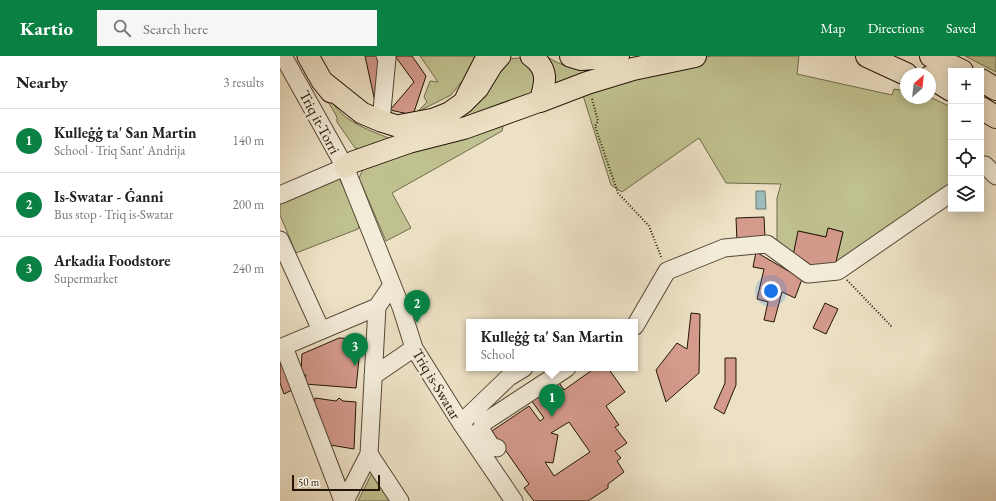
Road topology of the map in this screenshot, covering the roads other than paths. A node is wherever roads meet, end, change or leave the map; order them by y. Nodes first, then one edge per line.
1 (283, 56) edge
2 (308, 56) edge
3 (385, 56) edge
4 (488, 56) edge
5 (500, 56) edge
6 (531, 56) edge
7 (571, 56) edge
8 (618, 56) edge
9 (695, 56) edge
10 (867, 56) edge
11 (889, 56) edge
12 (931, 56) edge
13 (942, 56) edge
14 (912, 68) edge
15 (956, 68) edge
16 (962, 68) edge
17 (900, 71) edge
18 (322, 81) junction
19 (936, 81) edge
20 (936, 88) edge
21 (948, 88) edge
22 (948, 94) edge
23 (468, 97) junction
24 (540, 101) junction
25 (381, 121) junction
26 (410, 142) junction
27 (345, 167) junction
28 (280, 195) edge
29 (948, 195) edge
30 (280, 240) edge
31 (392, 285) junction
32 (377, 307) junction
33 (638, 321) edge
34 (321, 330) junction
35 (282, 347) edge
36 (414, 348) junction
37 (519, 371) edge
38 (562, 371) edge
39 (373, 376) junction
40 (461, 423) junction
41 (497, 448) dead end
42 (369, 454) junction
43 (344, 501) edge
44 (400, 501) edge
45 (514, 501) edge

1 - 27 street, Triq it-Torri
2 - 18 main road
3 - 25 street
4 - 23 highway
5 - 23 main road
6 - 24 main road
7 - 8 highway
9 - 24 highway
10 - 17 highway
11 - 14 highway
12 - 15 highway
13 - 16 highway
18 - 25 main road
18 - 26 main road
19 - 21 highway
20 - 22 highway
23 - 25 main road
24 - 26 main road
26 - 27 main road
27 - 28 street
27 - 31 street, Triq is-Swatar
29 - 33 street
30 - 34 street
31 - 32 street
31 - 36 street, Triq is-Swatar
32 - 34 street
32 - 39 street
34 - 35 street
35 - 43 street
36 - 39 street
36 - 40 street, Triq is-Swatar
37 - 40 street
38 - 41 street
39 - 42 street
40 - 45 street, Triq is-Swatar
42 - 43 street
42 - 44 street

